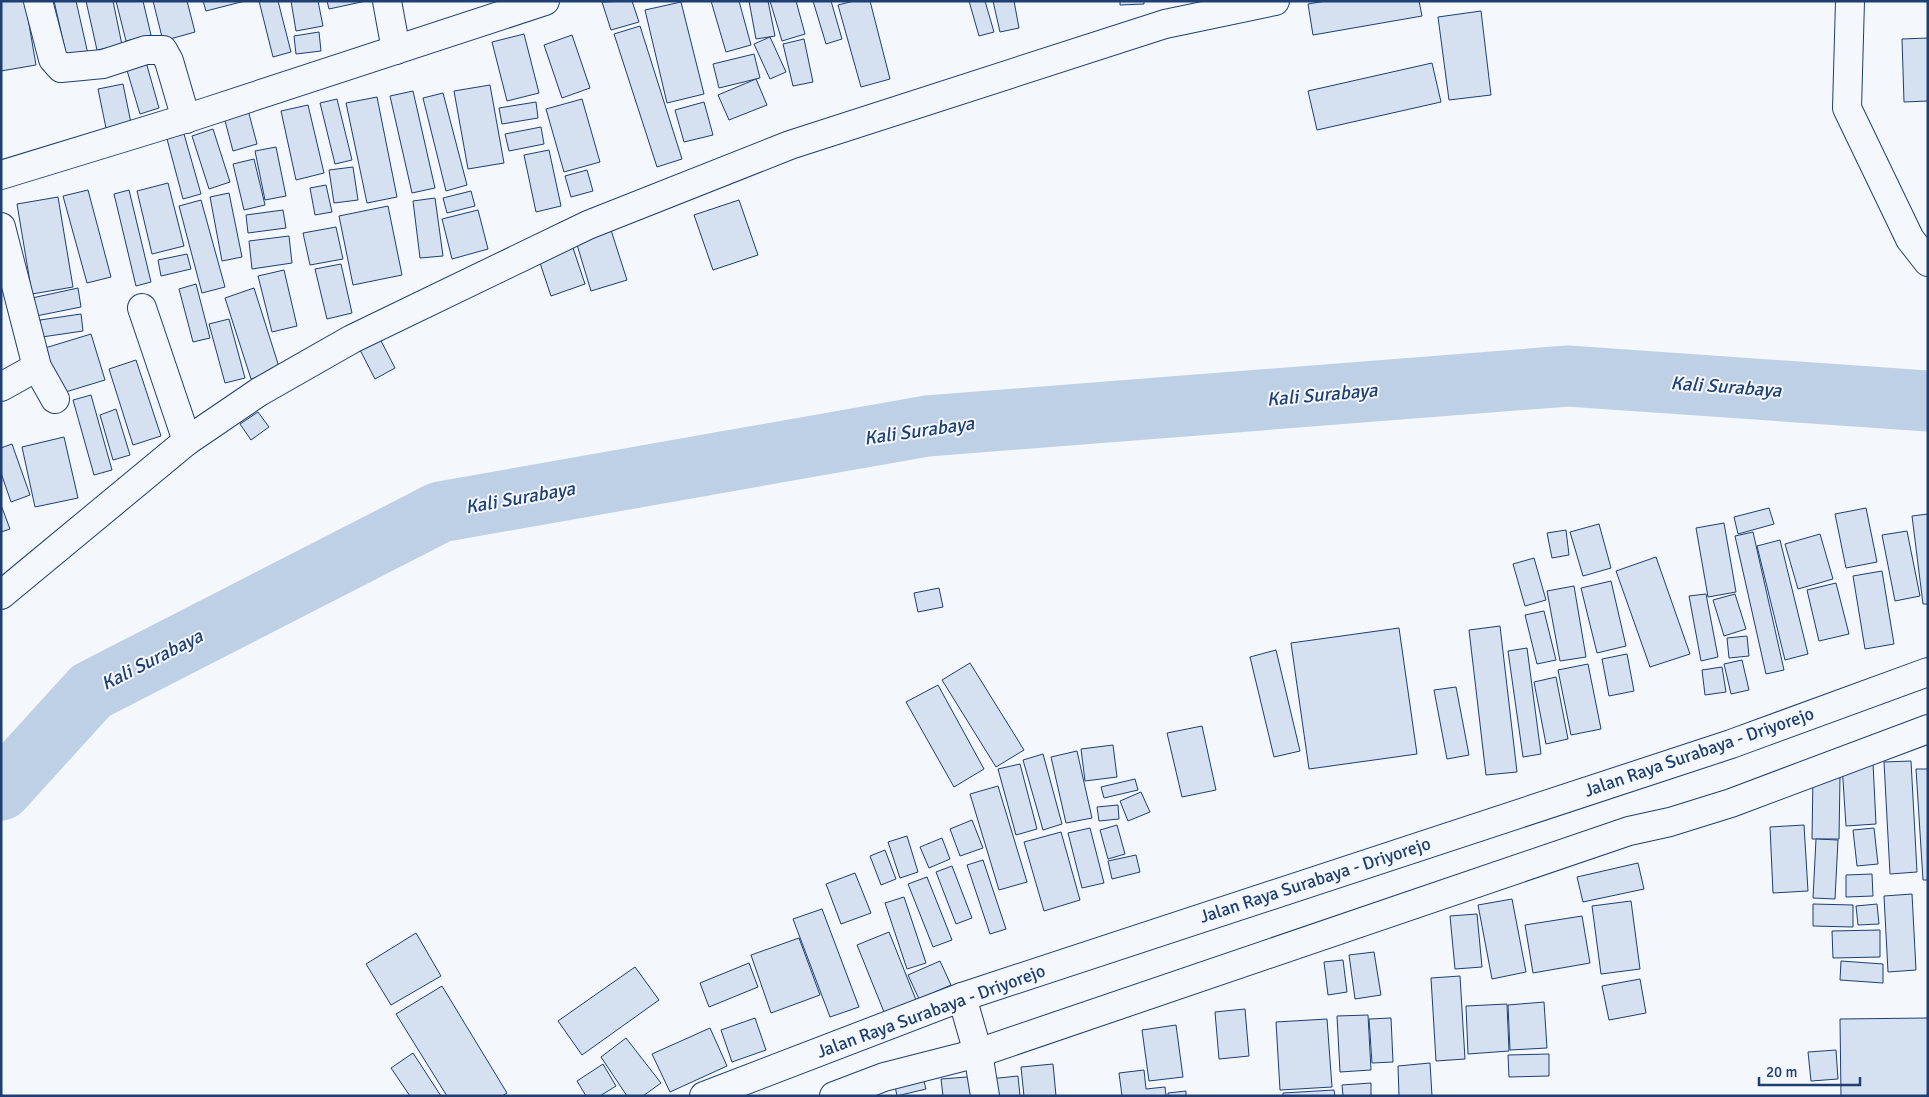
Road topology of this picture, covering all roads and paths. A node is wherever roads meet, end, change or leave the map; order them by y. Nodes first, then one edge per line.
1 (38, 1) edge
2 (387, 1) edge
3 (545, 1) edge
4 (1274, 1) edge
5 (1850, 1) edge
6 (511, 7) edge
7 (396, 50) junction
8 (186, 118) junction
9 (1, 175) edge
10 (1, 227) edge
11 (1928, 262) edge
12 (142, 308) dead end
13 (37, 367) junction
14 (1, 387) edge
15 (55, 399) dead end
16 (187, 441) junction
17 (1, 595) edge
18 (1928, 672) edge
19 (1928, 729) edge
20 (962, 997) junction
21 (978, 1052) junction
22 (704, 1096) edge
23 (834, 1096) edge
24 (985, 1096) edge

1 - 8 street
2 - 7 street
3 - 6 street
4 - 16 street
5 - 11 street
6 - 7 street
7 - 8 street
8 - 9 street
10 - 13 street
12 - 16 street
13 - 14 street
13 - 15 street
16 - 17 street
18 - 20 street, Jalan Raya Surabaya - Driyorejo
19 - 21 street
20 - 21 street
20 - 22 street, Jalan Raya Surabaya - Driyorejo
21 - 23 street
21 - 24 street

